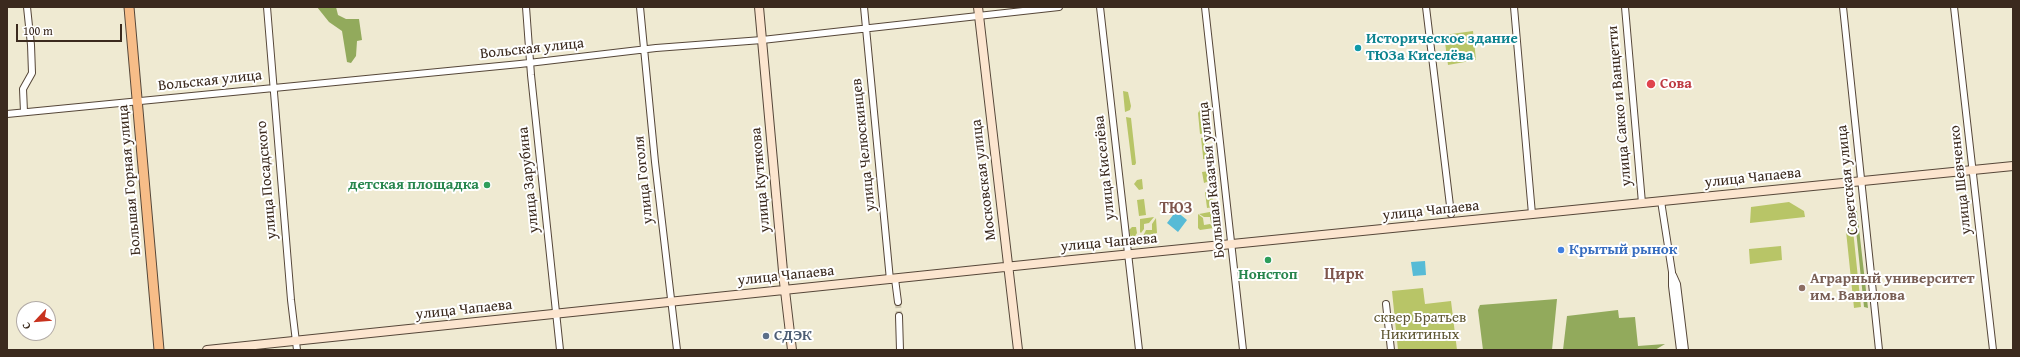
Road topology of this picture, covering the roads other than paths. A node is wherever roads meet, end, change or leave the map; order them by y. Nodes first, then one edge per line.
1 (27, 7) edge
2 (129, 7) edge
3 (267, 7) edge
4 (526, 7) edge
5 (640, 7) edge
6 (759, 7) edge
7 (864, 7) edge
8 (1059, 7) edge
9 (1100, 7) edge
10 (1205, 7) edge
11 (1426, 7) edge
12 (1514, 7) edge
13 (1625, 7) edge
14 (1842, 7) edge
15 (1954, 7) edge
16 (979, 11) edge
17 (866, 28) junction
18 (762, 40) junction
19 (644, 50) junction
20 (531, 62) junction
21 (273, 88) junction
22 (138, 101) junction
23 (24, 112) junction
24 (7, 114) edge
25 (2013, 166) edge
26 (1972, 170) junction
27 (1861, 181) junction
28 (1661, 201) junction
29 (1642, 203) junction
30 (1450, 214) dead end
31 (1532, 214) junction
32 (1232, 245) junction
33 (1128, 255) junction
34 (1009, 267) junction
35 (1672, 272) junction
36 (893, 279) junction
37 (785, 290) junction
38 (672, 302) junction
39 (898, 302) tunnel mouth
40 (1386, 304) dead end
41 (556, 314) junction
42 (899, 316) tunnel mouth
43 (296, 341) junction
44 (159, 350) edge
45 (208, 350) edge
46 (297, 350) edge
47 (560, 350) edge
48 (677, 350) edge
49 (792, 350) edge
50 (900, 350) edge
51 (1018, 350) edge
52 (1139, 350) edge
53 (1243, 350) edge
54 (1391, 350) edge
55 (1680, 350) edge
56 (1685, 350) edge
57 (1880, 350) edge
58 (1993, 350) edge

1 - 23 street
2 - 22 main road, Большая Горная улица
3 - 21 street, улица Посадского
4 - 20 street, улица Зарубина
5 - 19 street, улица Гоголя
6 - 18 street, улица Кутякова
7 - 17 street, улица Челюскинцев
8 - 16 street, Вольская улица
9 - 33 street, улица Киселёва
10 - 32 street, Большая Казачья улица
11 - 30 street
12 - 31 street
13 - 29 street, улица Сакко и Ванцетти
14 - 27 street, Советская улица
15 - 26 street, улица Шевченко
16 - 17 street, Вольская улица
16 - 34 street, Московская улица
17 - 18 street, Вольская улица
17 - 36 street, улица Челюскинцев
18 - 19 street, Вольская улица
18 - 37 street, улица Кутякова
19 - 20 street, Вольская улица
19 - 38 street, улица Гоголя
20 - 21 street, Вольская улица
20 - 41 street, улица Зарубина
21 - 22 street, Вольская улица
21 - 43 street, улица Посадского
22 - 23 street, Вольская улица
22 - 44 main road, Большая Горная улица
23 - 24 street, Вольская улица
25 - 26 street, улица Чапаева
26 - 27 street, улица Чапаева
26 - 58 street, улица Шевченко
27 - 28 street, улица Чапаева
27 - 57 street, Советская улица
28 - 29 street, улица Чапаева
28 - 35 street
29 - 31 street, улица Чапаева
31 - 32 street, улица Чапаева
32 - 33 street, улица Чапаева
32 - 53 street, Большая Казачья улица
33 - 34 street, улица Чапаева
33 - 52 street, улица Киселёва
34 - 36 street, улица Чапаева
34 - 51 street, Московская улица
35 - 55 street
35 - 56 street
36 - 37 street, улица Чапаева
36 - 39 street, улица Челюскинцев
37 - 38 street, улица Чапаева
37 - 49 street, улица Кутякова
38 - 41 street, улица Чапаева
38 - 48 street, улица Гоголя
40 - 54 street
41 - 43 street, улица Чапаева
41 - 47 street, улица Зарубина
42 - 50 street
43 - 45 street, улица Чапаева
43 - 46 street, улица Посадского

